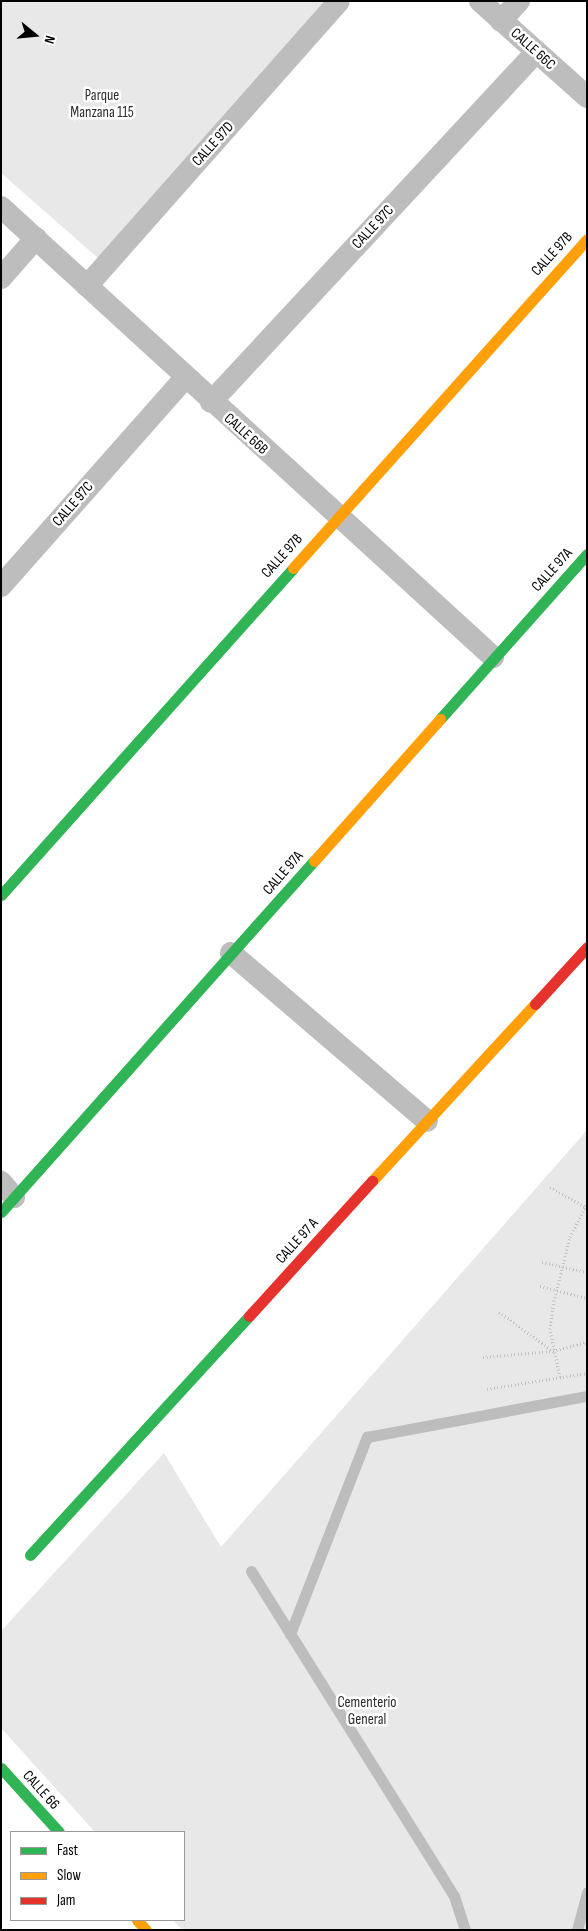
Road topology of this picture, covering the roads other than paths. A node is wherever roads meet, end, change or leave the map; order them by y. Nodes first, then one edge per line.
1 (339, 1) edge
2 (480, 1) edge
3 (519, 1) edge
4 (501, 20) junction
5 (536, 52) junction
6 (587, 96) edge
7 (1, 207) edge
8 (36, 238) junction
9 (587, 239) edge
10 (1, 278) edge
11 (87, 286) junction
12 (185, 378) junction
13 (210, 402) junction
14 (337, 517) junction
15 (587, 554) edge
16 (1, 586) edge
17 (493, 657) junction
18 (1, 894) edge
19 (587, 947) edge
20 (231, 953) junction
21 (427, 1122) junction
22 (6, 1197) edge
23 (587, 1396) edge
24 (30, 1555) dead end
25 (251, 1571) dead end
26 (290, 1634) junction
27 (1, 1768) edge
28 (58, 1831) edge
29 (587, 1892) edge
30 (465, 1930) edge
31 (577, 1930) edge

1 - 11 street, CALLE 97D
2 - 4 street, CALLE 66C
3 - 4 street
4 - 5 street, CALLE 66C
5 - 6 street, CALLE 66C
5 - 13 street, CALLE 97C
7 - 8 street, CALLE 66B
8 - 10 street
8 - 11 street, CALLE 66B
9 - 14 street, CALLE 97B
11 - 12 street, CALLE 66B
12 - 13 street, CALLE 66B
12 - 16 street, CALLE 97C
13 - 14 street, CALLE 66B
14 - 17 street, CALLE 66B
14 - 18 street, CALLE 97B
15 - 17 street, CALLE 97A
17 - 20 street, CALLE 97A
19 - 21 street, CALLE 97 A
20 - 21 street
20 - 22 street, CALLE 97A
21 - 24 street, CALLE 97 A
23 - 26 lane
25 - 26 lane
26 - 30 lane
27 - 28 street, CALLE 66
29 - 31 lane

